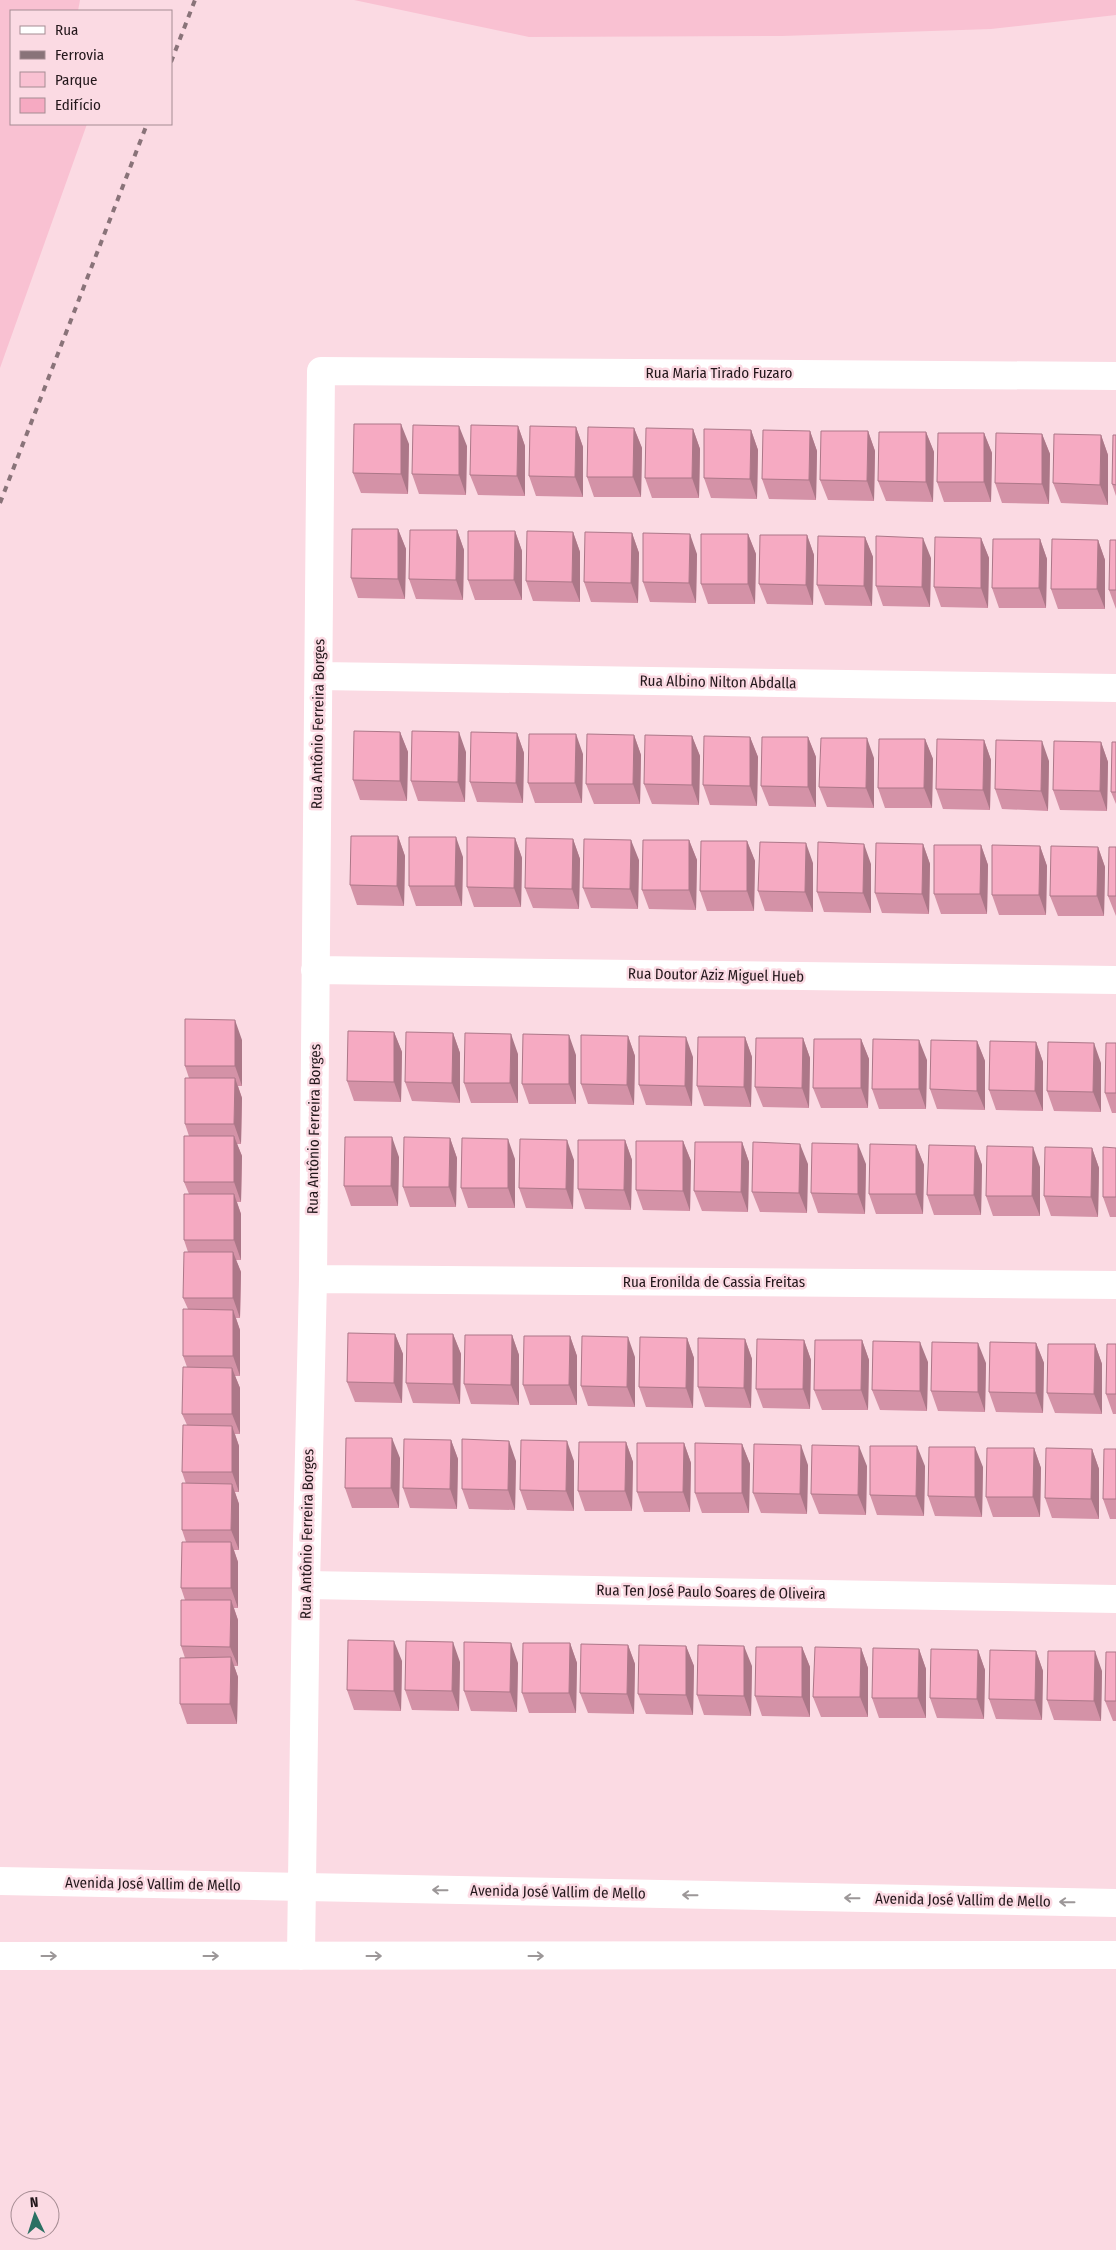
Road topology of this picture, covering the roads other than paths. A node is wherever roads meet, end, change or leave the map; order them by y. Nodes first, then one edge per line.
1 (321, 371) joint
2 (1116, 376) edge
3 (319, 676) junction
4 (1116, 688) edge
5 (315, 970) junction
6 (1116, 980) edge
7 (312, 1279) junction
8 (1116, 1285) edge
9 (306, 1585) junction
10 (1116, 1599) edge
11 (0, 1881) edge
12 (301, 1887) junction
13 (1116, 1903) edge
14 (1116, 1955) edge
15 (0, 1956) edge
16 (301, 1956) junction

1 - 2 street, Rua Maria Tirado Fuzaro
1 - 3 street, Rua Antônio Ferreira Borges
3 - 4 street, Rua Albino Nilton Abdalla
3 - 5 street, Rua Antônio Ferreira Borges
5 - 6 street, Rua Doutor Aziz Miguel Hueb
5 - 7 street, Rua Antônio Ferreira Borges
7 - 8 street, Rua Eronilda de Cassia Freitas
7 - 9 street, Rua Antônio Ferreira Borges
9 - 10 street, Rua Ten José Paulo Soares de Oliveira
9 - 12 street, Rua Antônio Ferreira Borges
11 - 12 street, Avenida José Vallim de Mello
13 -> 12 street, Avenida José Vallim de Mello
12 - 16 street, Rua Antônio Ferreira Borges
16 -> 14 street
15 -> 16 street

